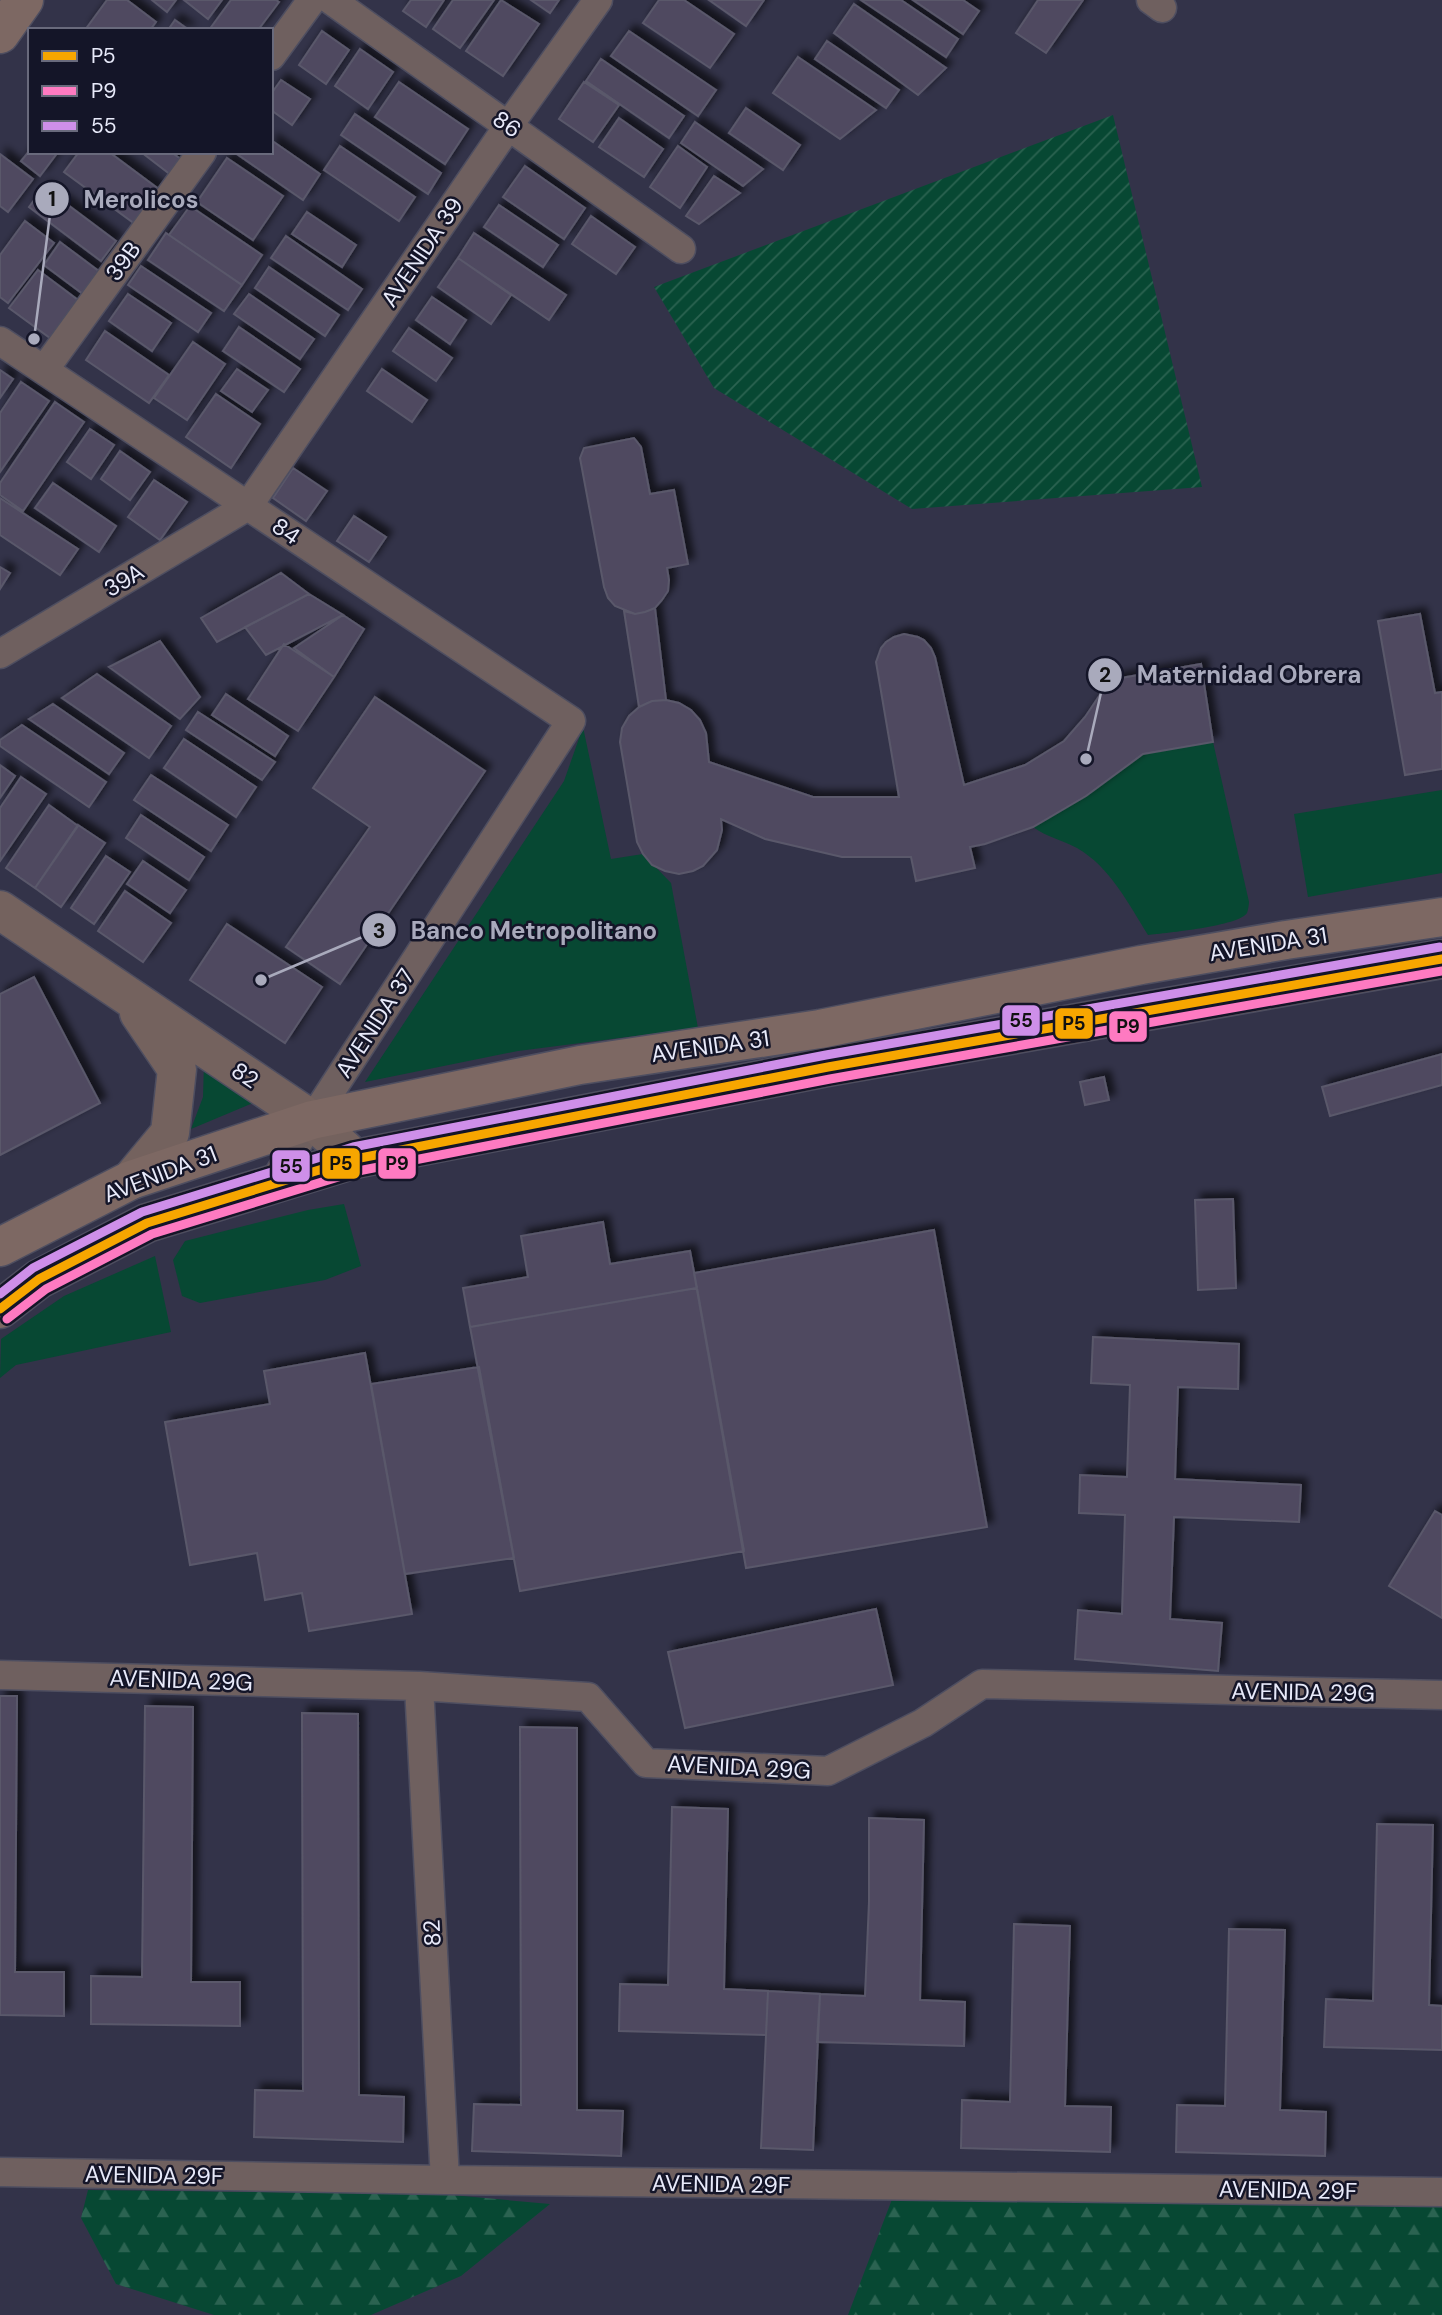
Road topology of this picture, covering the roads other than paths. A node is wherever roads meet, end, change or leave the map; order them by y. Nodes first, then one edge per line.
1 (24, 0) edge
2 (312, 0) edge
3 (331, 0) edge
4 (598, 0) edge
5 (0, 34) edge
6 (273, 53) edge
7 (509, 125) junction
8 (201, 154) edge
9 (681, 249) dead end
10 (0, 341) edge
11 (44, 370) junction
12 (248, 506) junction
13 (0, 654) edge
14 (571, 721) joint
15 (0, 910) edge
16 (1442, 917) edge
17 (1442, 959) edge
18 (128, 997) junction
19 (312, 1120) junction
20 (355, 1159) junction
21 (131, 1180) junction
22 (272, 1185) junction
23 (0, 1247) edge
24 (0, 1309) edge
25 (0, 1675) edge
26 (419, 1686) junction
27 (1442, 1695) edge
28 (0, 2172) edge
29 (445, 2180) junction
30 (1442, 2192) edge

1 - 5 main road
2 - 6 street
3 - 7 street, 86
4 - 7 street, AVENIDA 39
7 - 9 street, 86
7 - 12 street, AVENIDA 39
8 - 11 street, 39B
10 - 11 street, 84
11 - 12 street, 84
12 - 13 street, 39A
12 - 14 street, 84
14 - 19 street, AVENIDA 37
15 - 18 street, 82
16 - 19 main road, AVENIDA 31
17 - 20 main road, AVENIDA 31
18 - 19 street, 82
18 - 21 street, 82
19 - 20 street, 82
19 - 21 main road, AVENIDA 31
19 - 22 street, AVENIDA 37
20 - 22 main road, AVENIDA 31
21 - 23 main road, AVENIDA 31
22 - 24 main road, AVENIDA 31
25 - 26 street, AVENIDA 29G
26 - 27 street, AVENIDA 29G
26 - 29 street, 82
28 - 29 street, AVENIDA 29F
29 - 30 street, AVENIDA 29F

